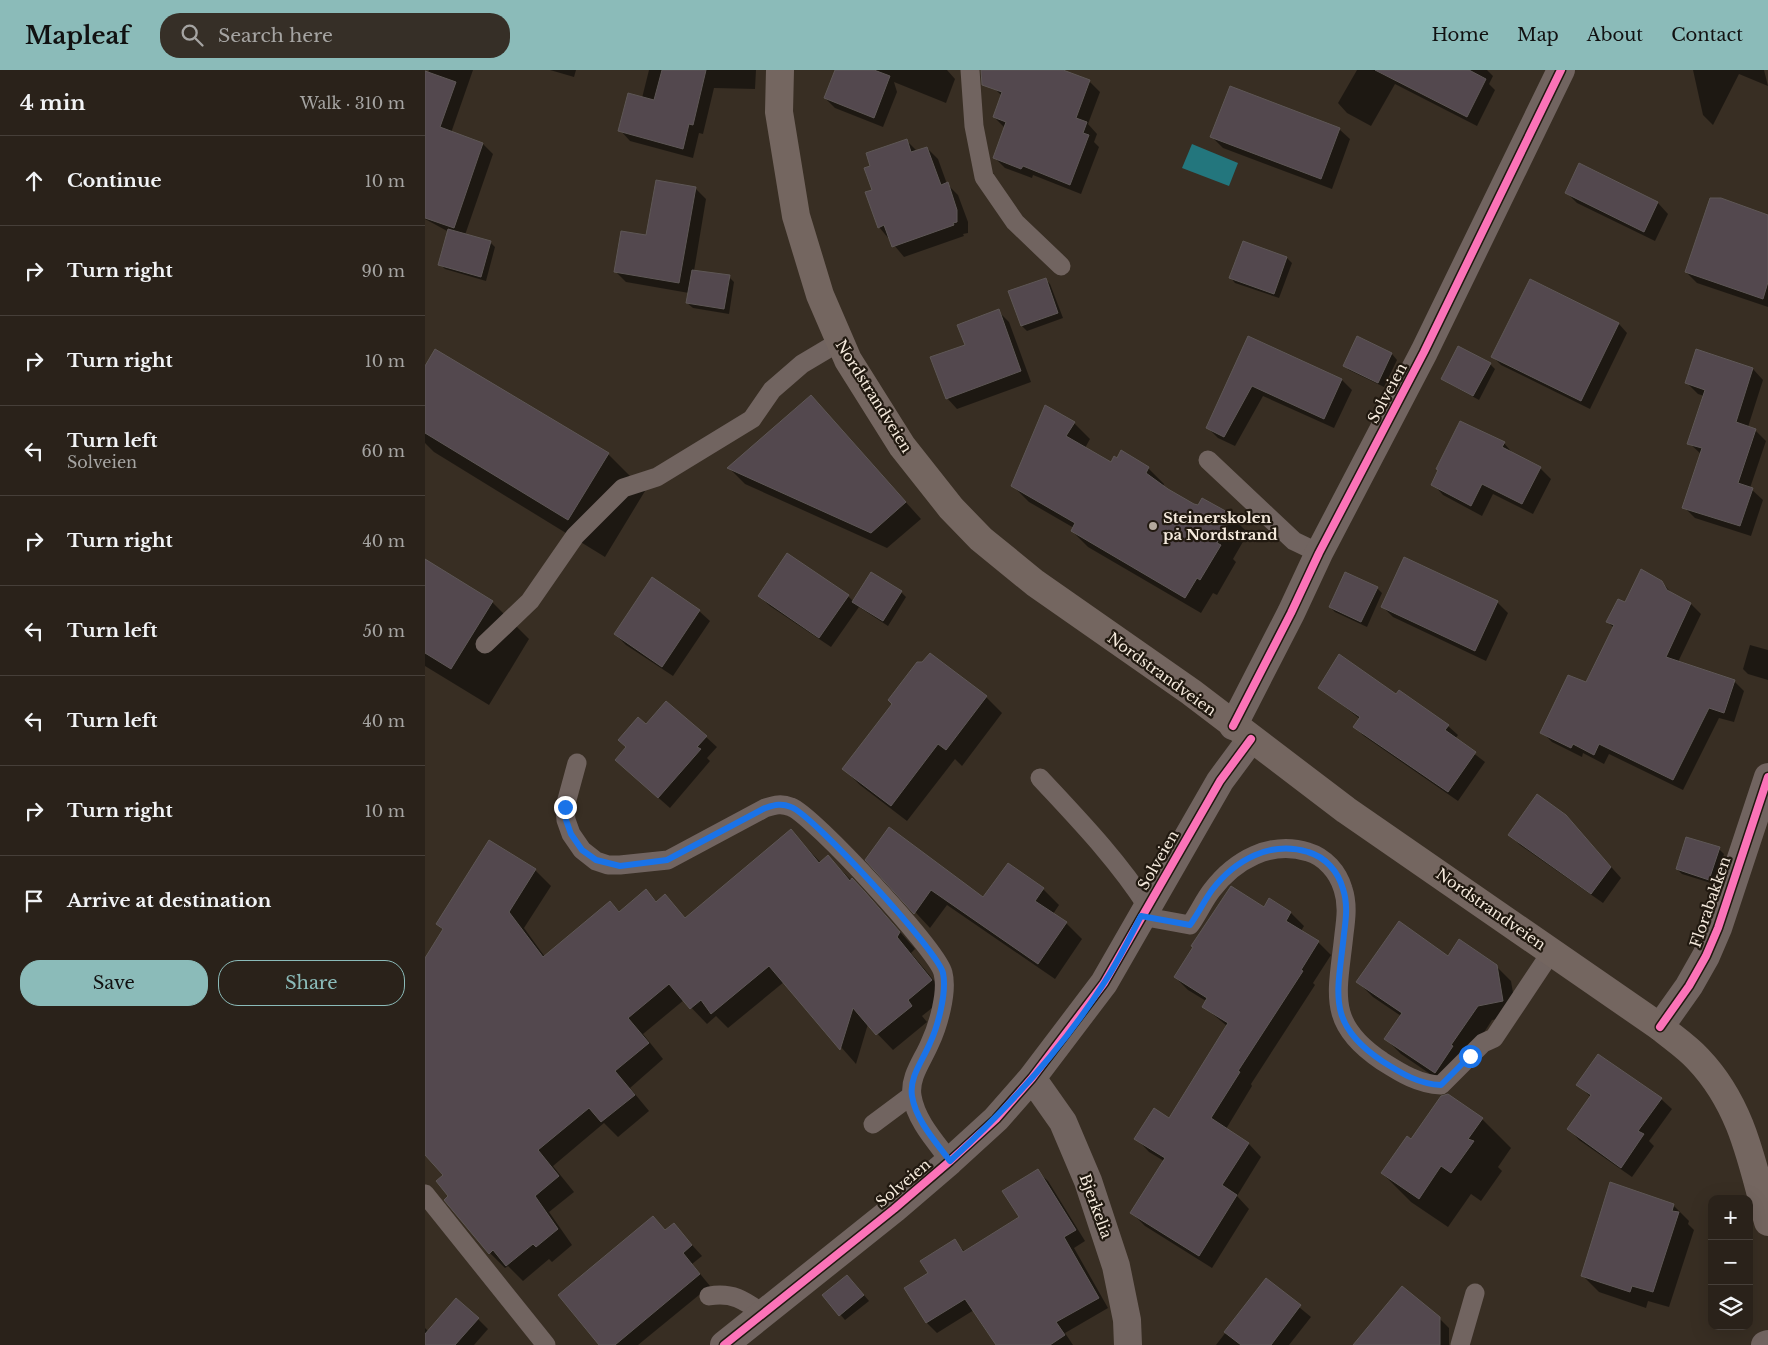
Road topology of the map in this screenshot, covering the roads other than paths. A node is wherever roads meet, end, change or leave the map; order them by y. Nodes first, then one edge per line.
1 (780, 70) edge
2 (970, 70) edge
3 (1561, 70) edge
4 (1061, 266) dead end
5 (839, 342) junction
6 (1207, 460) dead end
7 (1319, 553) junction
8 (485, 644) dead end
9 (1242, 733) junction
10 (577, 763) dead end
11 (1768, 777) edge
12 (1040, 778) dead end
13 (1144, 911) junction
14 (1552, 951) junction
15 (1660, 1027) junction
16 (1032, 1078) junction
17 (912, 1095) junction
18 (873, 1124) dead end
19 (950, 1161) junction
20 (425, 1194) edge
21 (1768, 1222) edge
22 (1475, 1293) dead end
23 (709, 1296) dead end
24 (762, 1313) junction
25 (546, 1345) edge
26 (724, 1345) edge
27 (1128, 1345) edge
28 (1460, 1345) edge

1 - 5 main road, Nordstrandveien
2 - 4 lane
3 - 7 street, Solveien
5 - 8 lane
5 - 9 main road, Nordstrandveien
6 - 7 lane
7 - 9 street, Solveien
9 - 13 street, Solveien
9 - 14 main road, Nordstrandveien
10 - 17 lane
11 - 15 street, Florabakken
12 - 13 lane
13 - 14 lane
13 - 16 street, Solveien
14 - 15 main road, Nordstrandveien
15 - 21 main road, Nordstrandveien
16 - 19 street, Solveien
16 - 27 street, Bjerkelia
17 - 18 lane
17 - 19 lane
19 - 24 street, Solveien
20 - 25 lane
22 - 28 lane
23 - 24 lane
24 - 26 street, Solveien

